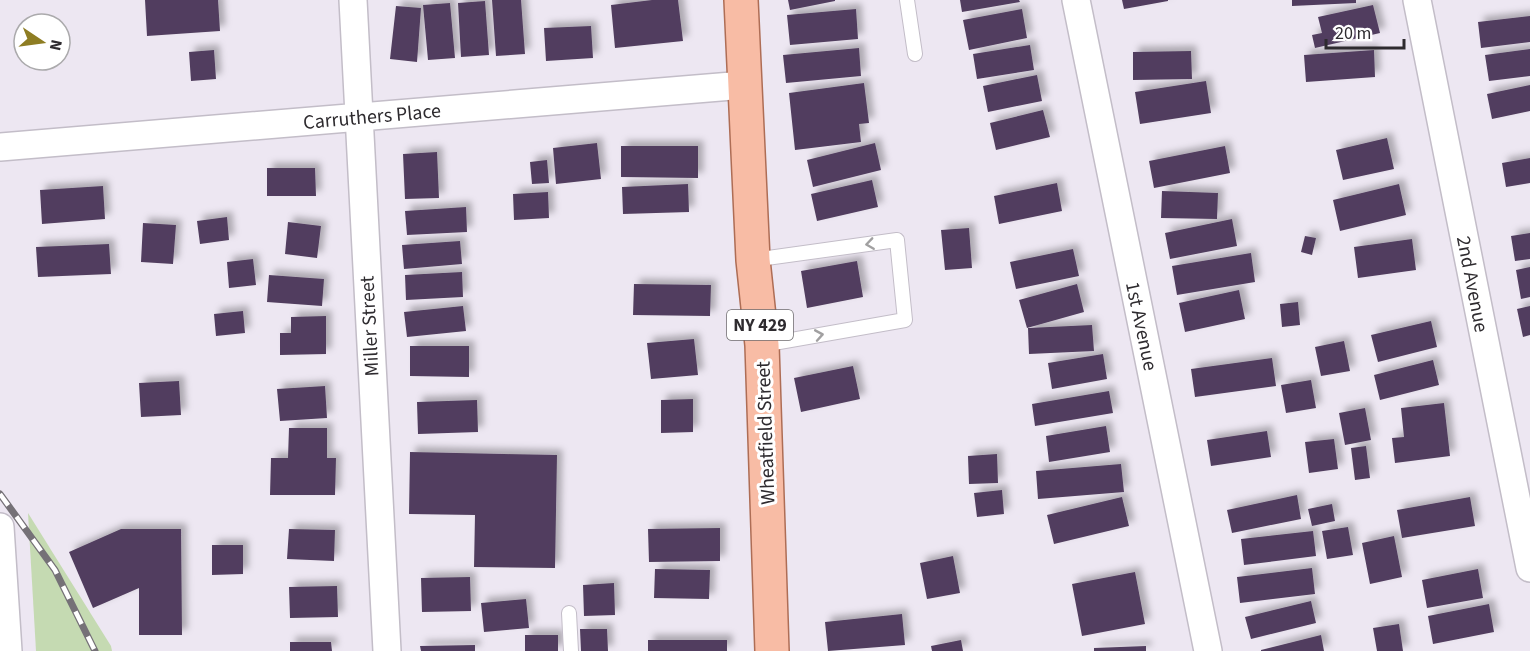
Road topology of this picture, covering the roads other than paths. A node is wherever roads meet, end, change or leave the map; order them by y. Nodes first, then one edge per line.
1 (353, 0) edge
2 (741, 0) edge
3 (908, 0) edge
4 (1076, 0) edge
5 (1417, 0) edge
6 (915, 54) dead end
7 (744, 85) junction
8 (358, 117) junction
9 (0, 147) edge
10 (753, 260) junction
11 (762, 345) junction
12 (0, 527) edge
13 (1530, 568) edge
14 (569, 613) dead end
15 (8, 651) edge
16 (387, 651) edge
17 (571, 651) edge
18 (772, 651) edge
19 (1208, 651) edge

1 - 8 street, Miller Street
2 - 7 main road, Wheatfield Street / NY 429
3 - 6 lane
4 - 19 street, 1st Avenue
5 - 13 street, 2nd Avenue
7 - 8 street, Carruthers Place
7 - 10 main road, Wheatfield Street / NY 429
8 - 9 street, Carruthers Place
8 - 16 street, Miller Street
10 - 11 main road, Wheatfield Street / NY 429
11 -> 10 lane
11 - 18 main road, Wheatfield Street / NY 429
12 - 15 street
14 - 17 lane

